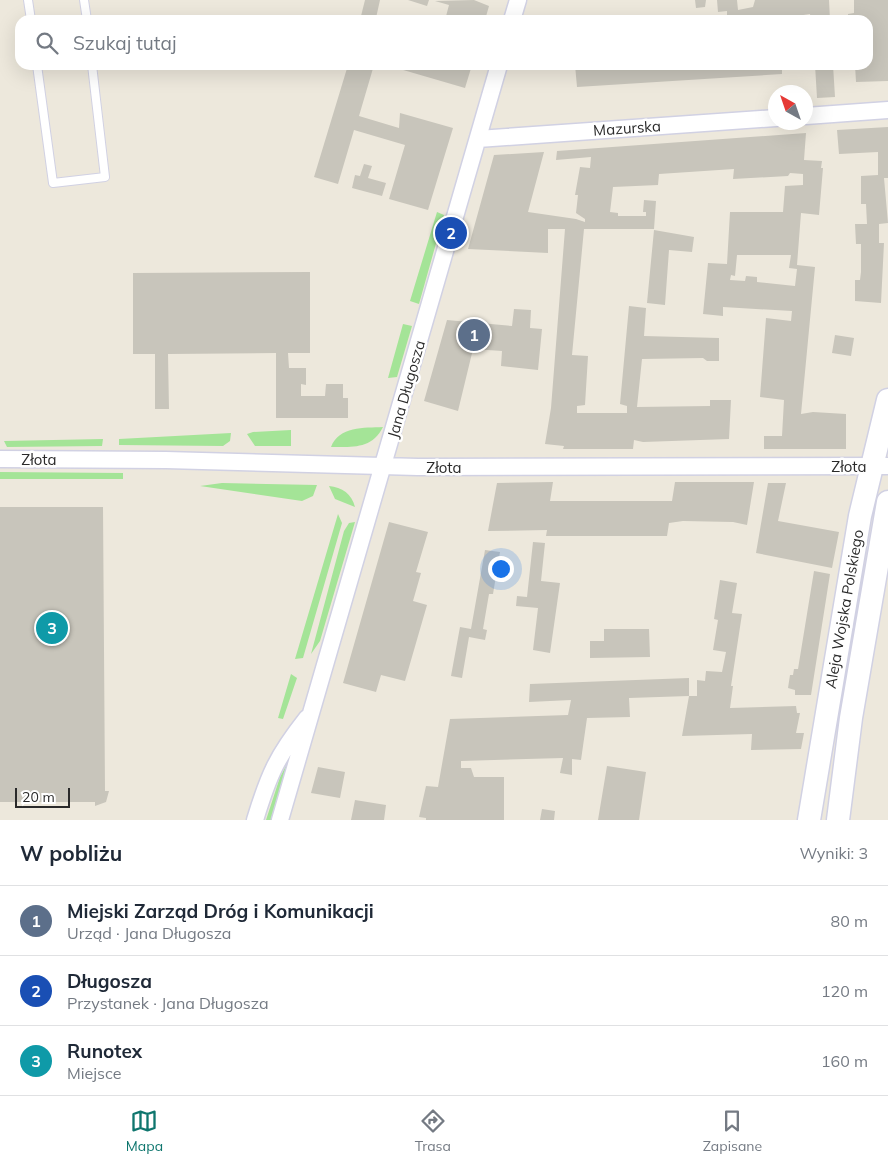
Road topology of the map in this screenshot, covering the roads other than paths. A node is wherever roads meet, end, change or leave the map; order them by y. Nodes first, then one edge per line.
1 (28, 0) edge
2 (84, 0) edge
3 (518, 0) edge
4 (30, 15) edge
5 (86, 15) edge
6 (514, 15) edge
7 (38, 70) edge
8 (93, 70) edge
9 (498, 70) edge
10 (888, 110) edge
11 (813, 115) edge
12 (768, 119) edge
13 (478, 139) junction
14 (888, 400) edge
15 (0, 459) edge
16 (383, 466) junction
17 (879, 466) edge
18 (888, 502) edge
19 (312, 712) junction
20 (255, 820) edge
21 (280, 820) edge
22 (809, 820) edge
23 (838, 820) edge

1 - 4 lane
2 - 5 lane
3 - 6 street
7 - 8 lane
9 - 13 street, Jana Długosza
10 - 11 street
12 - 13 street, Mazurska
13 - 16 street, Jana Długosza
14 - 17 main road, Aleja Wojska Polskiego
15 - 16 street, Złota
16 - 17 street, Złota
16 - 19 street, Jana Długosza
17 - 22 main road, Aleja Wojska Polskiego
18 - 23 main road, Aleja Wojska Polskiego
19 - 20 street, Jana Długosza
19 - 21 street, Jana Długosza

